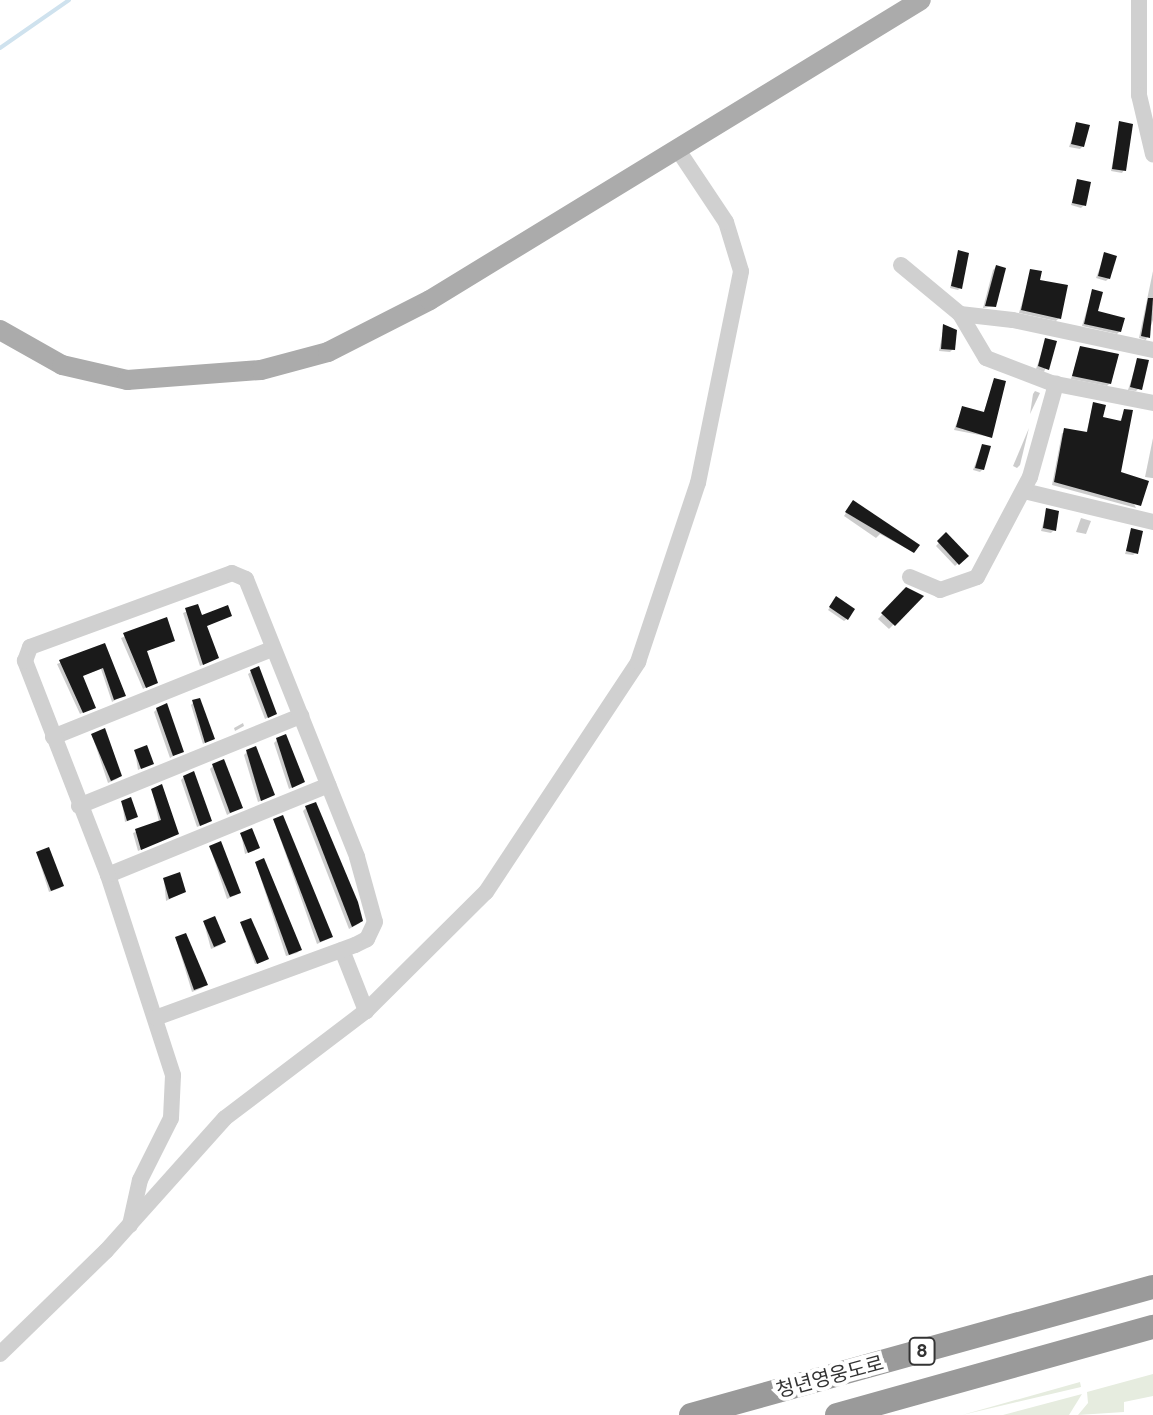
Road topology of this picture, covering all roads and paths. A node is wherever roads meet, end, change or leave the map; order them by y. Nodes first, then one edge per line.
1 (921, 0) edge
2 (1139, 0) edge
3 (678, 150) junction
4 (1153, 154) edge
5 (901, 265) dead end
6 (960, 314) junction
7 (0, 330) edge
8 (1153, 350) edge
9 (1056, 384) junction
10 (1153, 403) edge
11 (1024, 491) junction
12 (1153, 522) edge
13 (910, 577) dead end
14 (272, 649) junction
15 (301, 716) junction
16 (53, 737) junction
17 (328, 785) junction
18 (79, 806) junction
19 (108, 875) junction
20 (342, 950) junction
21 (366, 1011) junction
22 (156, 1018) junction
23 (130, 1225) junction
24 (1153, 1287) edge
25 (1153, 1327) edge
26 (0, 1354) edge
27 (691, 1415) edge
28 (837, 1415) edge

1 - 3 main road
2 - 4 street
3 - 7 main road
3 - 21 street
5 - 6 street
6 - 8 street
6 - 9 street
9 - 10 street
9 - 11 street
11 - 12 street
11 - 13 street
14 - 15 street
14 - 16 street
14 - 16 street
15 - 17 street
15 - 18 street
16 - 18 street
17 - 19 street
17 - 20 street
18 - 19 street
19 - 22 street
20 - 21 street
20 - 22 street
21 - 23 street
22 - 23 street
23 - 26 street
24 - 27 highway, 청년영웅도로 / 8
25 - 28 highway, 청년영웅도로 / 8

